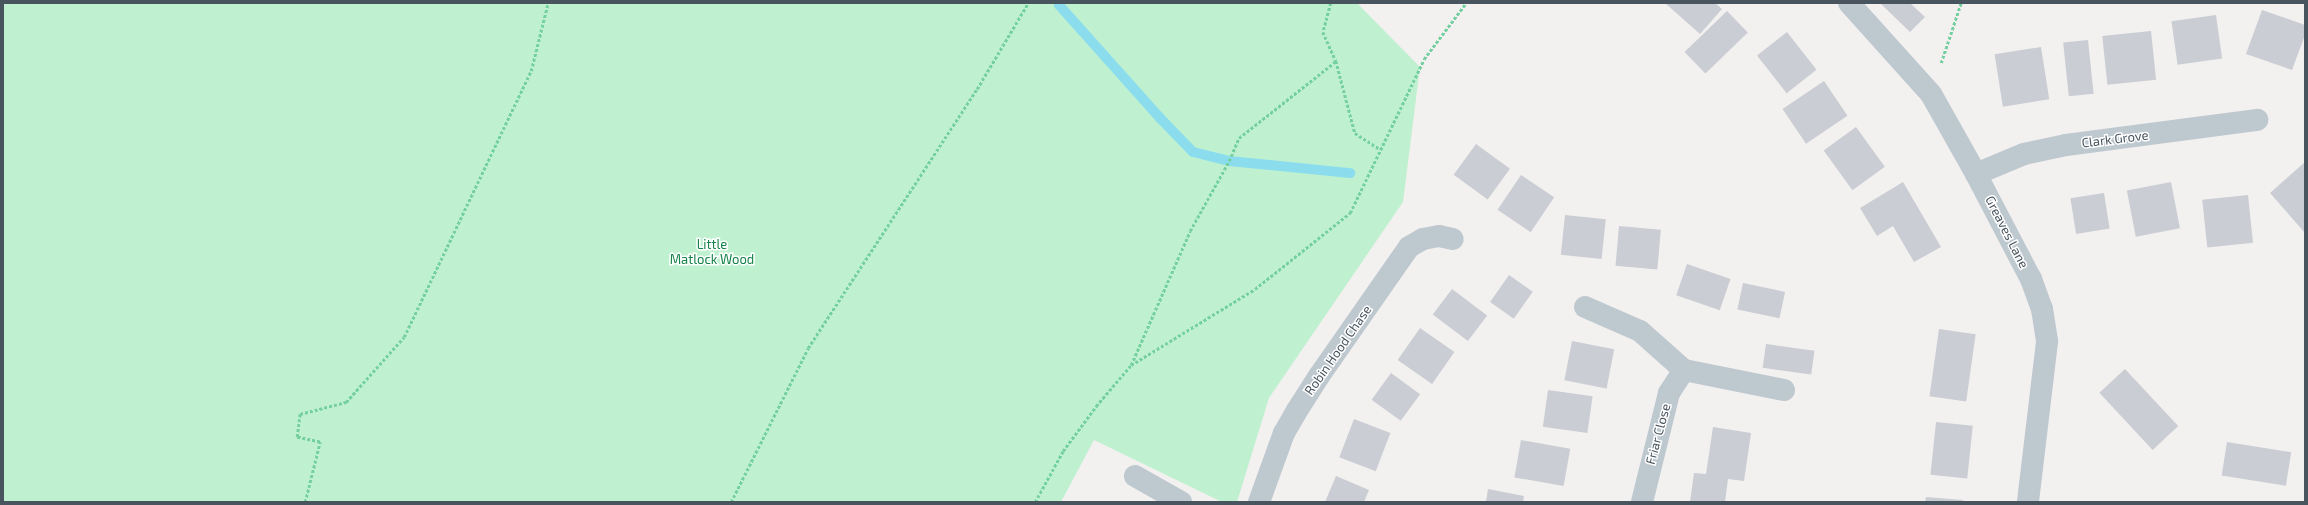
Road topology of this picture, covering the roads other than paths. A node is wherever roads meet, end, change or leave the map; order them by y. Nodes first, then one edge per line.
1 (1849, 3) edge
2 (2257, 120) dead end
3 (1976, 174) junction
4 (1453, 239) dead end
5 (1585, 307) dead end
6 (1684, 370) junction
7 (1784, 390) dead end
8 (1135, 476) dead end
9 (1181, 502) edge
10 (1259, 502) edge
11 (1642, 502) edge
12 (2028, 502) edge

1 - 3 street, Greaves Lane
2 - 3 street, Clark Grove
3 - 12 street, Greaves Lane
4 - 10 street, Robin Hood Chase
5 - 6 street
6 - 7 street
6 - 11 street, Friar Close
8 - 9 street

